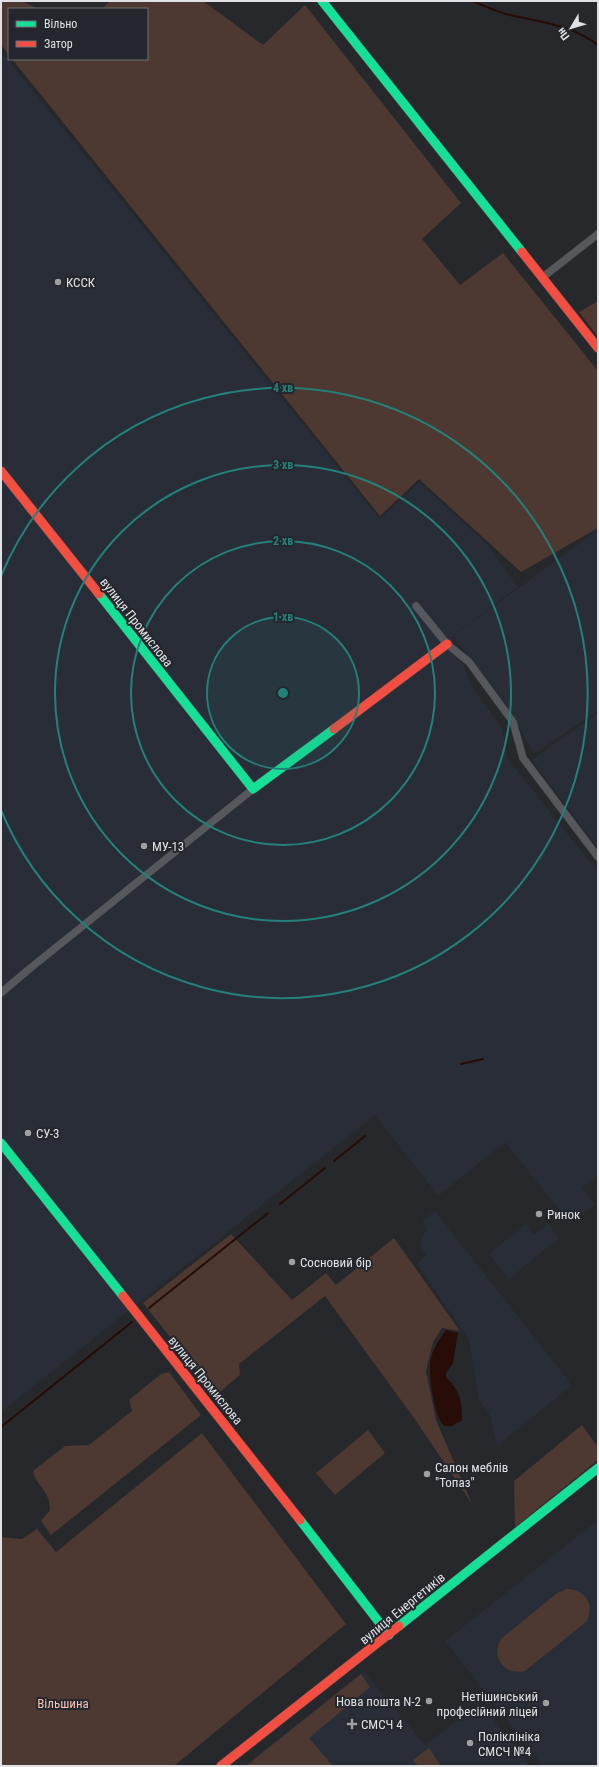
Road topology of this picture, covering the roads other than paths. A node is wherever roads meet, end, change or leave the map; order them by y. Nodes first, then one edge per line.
1 (322, 1) edge
2 (598, 234) edge
3 (543, 277) junction
4 (598, 348) edge
5 (1, 471) edge
6 (416, 606) dead end
7 (447, 644) junction
8 (253, 789) junction
9 (598, 857) edge
10 (1, 993) edge
11 (1, 1143) edge
12 (598, 1468) edge
13 (390, 1635) junction
14 (221, 1766) edge

1 - 3 street
2 - 3 street
3 - 4 street
5 - 8 street, вулиця Промислова
6 - 7 street
7 - 8 street
7 - 9 street
8 - 10 street
11 - 13 street, вулиця Промислова
12 - 13 street, вулиця Енергетиків
13 - 14 street, вулиця Енергетиків

